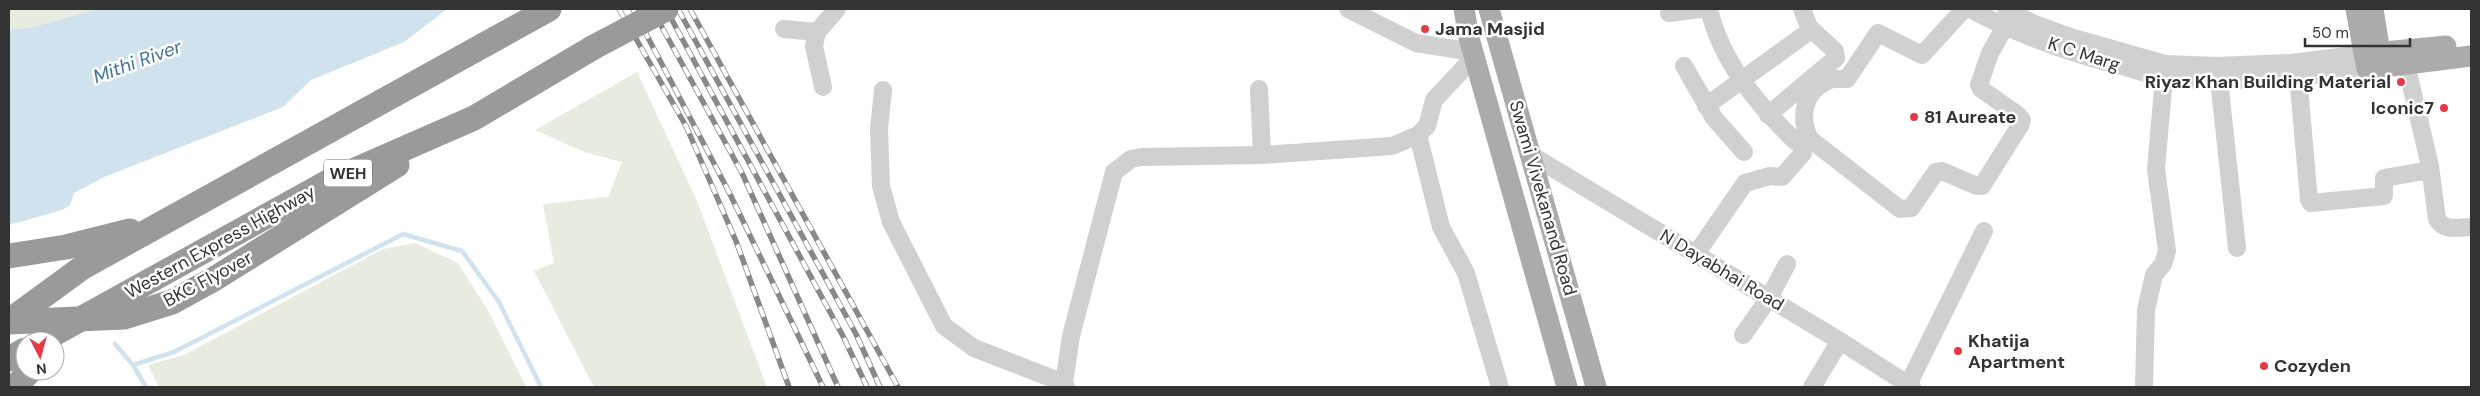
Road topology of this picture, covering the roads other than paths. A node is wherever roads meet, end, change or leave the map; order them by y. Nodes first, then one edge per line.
1 (549, 9) edge
2 (666, 9) edge
3 (837, 9) edge
4 (1348, 9) edge
5 (1464, 9) edge
6 (1489, 9) edge
7 (1700, 9) edge
8 (1709, 9) edge
9 (1802, 9) edge
10 (1964, 9) edge
11 (1970, 9) edge
12 (2006, 9) edge
13 (2356, 9) edge
14 (2373, 9) edge
15 (1670, 13) dead end
16 (2014, 26) junction
17 (784, 30) dead end
18 (1811, 30) junction
19 (818, 32) junction
20 (2471, 43) edge
21 (1474, 54) junction
22 (2404, 56) junction
23 (2471, 56) edge
24 (2373, 61) junction
25 (1684, 66) dead end
26 (2164, 70) junction
27 (2297, 70) junction
28 (2218, 73) junction
29 (1742, 80) junction
30 (823, 87) dead end
31 (1259, 89) dead end
32 (883, 90) dead end
33 (1706, 106) junction
34 (1768, 115) junction
35 (474, 118) junction
36 (1418, 135) junction
37 (1744, 152) dead end
38 (1262, 155) junction
39 (1531, 155) junction
40 (2430, 170) junction
41 (164, 222) junction
42 (2471, 227) edge
43 (1984, 231) dead end
44 (66, 247) junction
45 (2237, 248) dead end
46 (1696, 254) junction
47 (9, 256) edge
48 (1788, 264) dead end
49 (9, 266) edge
50 (83, 268) junction
51 (1769, 298) junction
52 (9, 300) edge
53 (9, 322) edge
54 (59, 331) edge
55 (1743, 335) dead end
56 (1840, 341) junction
57 (1065, 385) edge
58 (1910, 386) edge
59 (1500, 387) edge
60 (1567, 387) edge
61 (1596, 387) edge
62 (1812, 387) edge
63 (2144, 387) edge

1 - 41 highway, WEH
2 - 35 highway, Western Express Highway / WEH, bridge
3 - 19 street
4 - 21 street
5 - 21 main road, Swami Vivekanand Road
6 - 39 main road, Swami Vivekanand Road
7 - 15 street
8 - 29 street
9 - 18 street
10 - 16 street
11 - 16 street, K C Marg
12 - 16 street, K C Marg
13 - 24 main road
14 - 24 main road
16 - 26 street, K C Marg
17 - 19 street
18 - 29 street
18 - 34 street
19 - 30 street
20 - 22 main road, K C Marg
21 - 36 street
21 - 60 main road, Swami Vivekanand Road
22 - 23 main road, K C Marg
22 - 24 main road, K C Marg
22 - 40 street
24 - 27 street, K C Marg
25 - 33 street
26 - 28 street, K C Marg
26 - 63 street
27 - 28 street, K C Marg
27 - 40 street
28 - 45 street
29 - 33 street
29 - 34 street
31 - 38 street
32 - 57 street
33 - 37 street
34 - 46 street
35 - 53 highway, BKC Flyover, bridge
35 - 54 highway, Western Express Highway / WEH
36 - 38 street
36 - 59 street
38 - 57 street
39 - 46 street, N Dayabhai Road
39 - 61 main road, Swami Vivekanand Road
40 - 42 street
41 - 44 highway
41 - 50 highway, WEH
43 - 58 street
44 - 47 highway
44 - 49 highway
46 - 51 street, N Dayabhai Road
48 - 51 street
50 - 52 highway
50 - 53 highway, WEH
51 - 55 street
51 - 56 street, N Dayabhai Road
56 - 58 street, N Dayabhai Road
56 - 62 street

